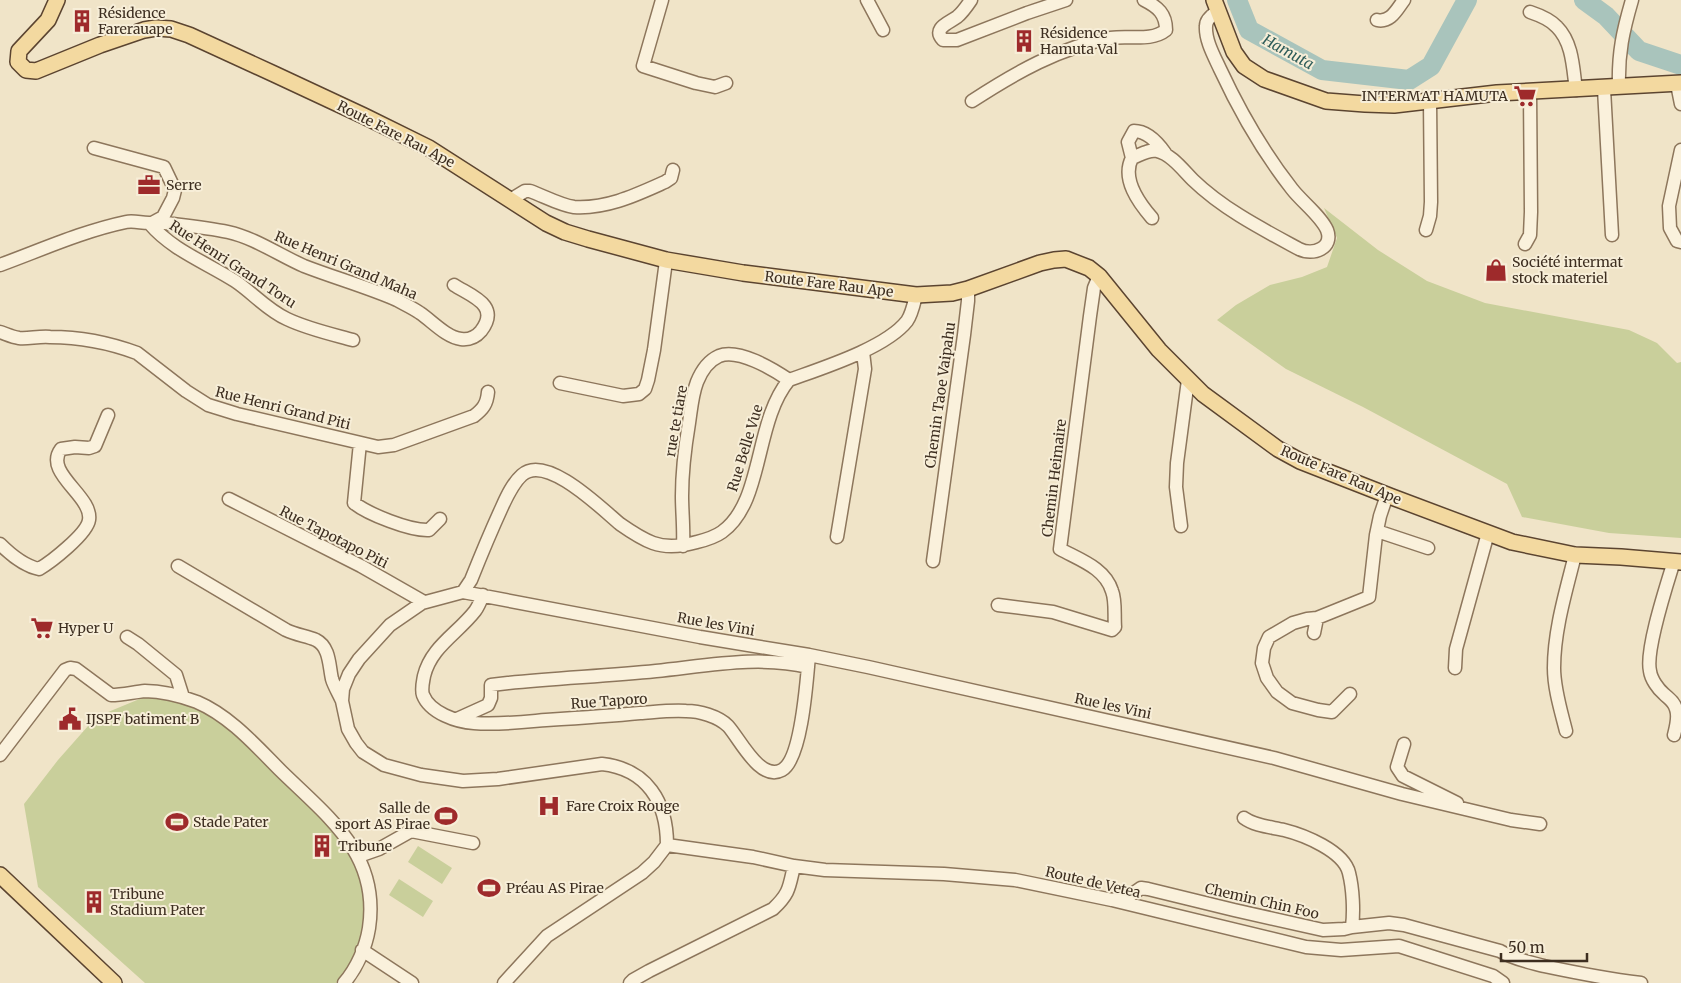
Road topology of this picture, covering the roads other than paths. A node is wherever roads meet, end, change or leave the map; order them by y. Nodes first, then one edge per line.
1 (57, 0) edge
2 (662, 0) edge
3 (868, 0) edge
4 (970, 0) edge
5 (1066, 0) edge
6 (1144, 0) edge
7 (1404, 0) edge
8 (1632, 0) edge
9 (1215, 6) edge
10 (1530, 12) dead end
11 (1377, 20) dead end
12 (883, 30) dead end
13 (726, 84) dead end
14 (1679, 84) edge
15 (1619, 86) junction
16 (1604, 89) junction
17 (1576, 90) junction
18 (1530, 92) junction
19 (972, 101) dead end
20 (1430, 101) junction
21 (1681, 104) edge
22 (94, 148) dead end
23 (1681, 150) edge
24 (1165, 153) junction
25 (1132, 158) junction
26 (673, 170) dead end
27 (510, 200) junction
28 (1152, 218) dead end
29 (154, 225) junction
30 (1426, 230) dead end
31 (1612, 235) dead end
32 (1681, 242) edge
33 (1525, 244) dead end
34 (666, 260) junction
35 (0, 265) edge
36 (1099, 276) junction
37 (454, 285) dead end
38 (968, 290) junction
39 (916, 295) junction
40 (0, 332) edge
41 (353, 340) dead end
42 (863, 352) junction
43 (789, 380) junction
44 (1188, 380) junction
45 (560, 384) dead end
46 (488, 392) dead end
47 (108, 415) dead end
48 (360, 443) junction
49 (1388, 496) junction
50 (230, 499) dead end
51 (440, 519) dead end
52 (1181, 526) dead end
53 (1377, 531) junction
54 (1488, 533) junction
55 (838, 537) dead end
56 (0, 544) edge
57 (683, 546) junction
58 (1428, 548) dead end
59 (1575, 555) junction
60 (933, 561) dead end
61 (1678, 562) edge
62 (178, 566) dead end
63 (463, 592) junction
64 (483, 595) junction
65 (424, 602) junction
66 (998, 605) dead end
67 (1317, 618) junction
68 (1314, 633) dead end
69 (127, 637) dead end
70 (809, 661) junction
71 (1455, 668) dead end
72 (1350, 694) dead end
73 (183, 697) junction
74 (342, 701) junction
75 (457, 719) junction
76 (1566, 731) dead end
77 (1674, 736) dead end
78 (1404, 744) dead end
79 (0, 755) edge
80 (1469, 809) junction
81 (1244, 818) dead end
82 (1540, 824) dead end
83 (473, 843) dead end
84 (667, 845) junction
85 (359, 856) junction
86 (794, 866) junction
87 (0, 875) edge
88 (1112, 900) junction
89 (1352, 927) junction
90 (362, 950) junction
91 (114, 983) edge
92 (344, 983) edge
93 (412, 983) edge
94 (504, 983) edge
95 (630, 983) edge
96 (1503, 983) edge
97 (1642, 983) edge

1 - 27 main road, Route Fare Rau Ape
2 - 13 street
3 - 12 street
4 - 5 street
6 - 19 street
7 - 11 street
8 - 15 street
9 - 20 main road
9 - 24 street
10 - 17 street
14 - 15 main road
14 - 21 street
15 - 16 main road
16 - 17 main road
16 - 31 street
17 - 18 main road
18 - 20 main road
18 - 33 street
20 - 30 street
22 - 29 street
23 - 32 street
24 - 25 street
24 - 25 street
25 - 28 street
26 - 27 street
27 - 34 main road, Route Fare Rau Ape
29 - 35 street
29 - 37 street, Rue Henri Grand Maha
29 - 41 street, Rue Henri Grand Toru
34 - 39 main road, Route Fare Rau Ape
34 - 45 street
36 - 38 main road, Route Fare Rau Ape
36 - 44 main road, Route Fare Rau Ape
36 - 66 street, Chemin Heimaire
38 - 39 main road, Route Fare Rau Ape
38 - 60 street, Chemin Taoe Vaipahu
39 - 42 street
40 - 48 street, Rue Henri Grand Piti
42 - 43 street
42 - 55 street
43 - 57 street, Rue Belle Vue
43 - 57 street, rue te tiare
44 - 49 main road, Route Fare Rau Ape
44 - 52 street
46 - 48 street, Rue Henri Grand Piti
47 - 56 street
48 - 51 street
49 - 53 street
49 - 54 main road, Route Fare Rau Ape
50 - 65 street, Rue Tapotapo Piti
53 - 58 street
53 - 67 street
54 - 59 main road, Route Fare Rau Ape
54 - 71 street
57 - 63 street, Rue Belle Vue
59 - 61 main road, Route Fare Rau Ape
59 - 76 street
61 - 77 street
62 - 74 street
63 - 64 street, Rue les Vini
63 - 65 street, Rue les Vini
64 - 70 street, Rue les Vini
64 - 75 street, Rue Taporo
65 - 74 street, Rue les Vini
67 - 68 street
67 - 72 street
69 - 73 street
70 - 75 street
70 - 75 street, Rue Taporo
70 - 80 street, Rue les Vini
73 - 79 street
73 - 85 street
74 - 84 street, Rue les Vini
78 - 80 street
80 - 82 street, Rue les Vini
81 - 89 street
83 - 85 street
84 - 86 street, Route de Vetea
84 - 94 street
85 - 90 street
86 - 88 street, Route de Vetea
86 - 95 street
87 - 91 main road
88 - 89 street, Chemin Chin Foo
88 - 96 street, Route de Vetea
89 - 97 street, Chemin Chin Foo
90 - 92 street
90 - 93 street

